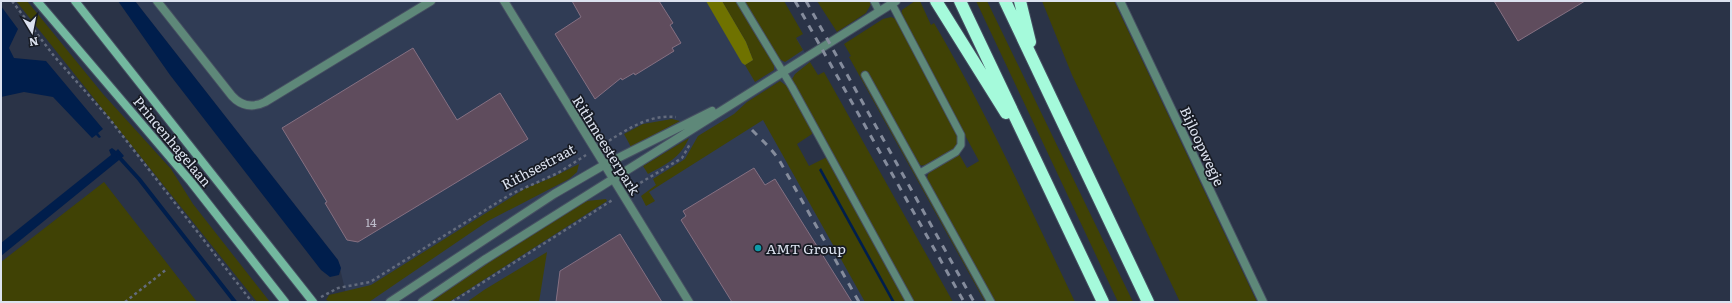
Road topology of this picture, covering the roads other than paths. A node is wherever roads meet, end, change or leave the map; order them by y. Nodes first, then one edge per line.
1 (36, 1) edge
2 (75, 1) edge
3 (157, 1) edge
4 (431, 1) edge
5 (504, 1) edge
6 (740, 1) edge
7 (874, 1) edge
8 (960, 1) edge
9 (1005, 1) edge
10 (1020, 1) edge
11 (1120, 1) edge
12 (894, 2) edge
13 (936, 2) edge
14 (880, 11) junction
15 (1036, 65) junction
16 (783, 72) junction
17 (865, 75) dead end
18 (752, 91) junction
19 (1036, 161) junction
20 (604, 165) junction
21 (920, 174) junction
22 (613, 180) junction
23 (316, 300) edge
24 (285, 302) edge
25 (390, 302) edge
26 (422, 302) edge
27 (689, 302) edge
28 (910, 302) edge
29 (991, 302) edge
30 (1104, 302) edge
31 (1148, 302) edge
32 (1263, 302) edge

1 - 24 main road, Princenhagelaan
2 - 23 main road, Princenhagelaan
3 - 4 street
5 - 20 street, Rithmeesterpark
6 - 16 lane
7 - 14 lane
8 - 19 highway
9 - 15 highway
10 - 15 highway
11 - 32 street, Bijloopwegje
12 - 14 street
12 - 21 lane
13 - 19 highway
14 - 16 street
15 - 31 highway
16 - 18 street
16 - 28 lane
17 - 21 lane
18 - 20 street
18 - 22 street
19 - 30 highway
20 - 22 street, Rithmeesterpark
20 - 25 street
21 - 29 lane
22 - 26 street
22 - 27 street, Rithmeesterpark

